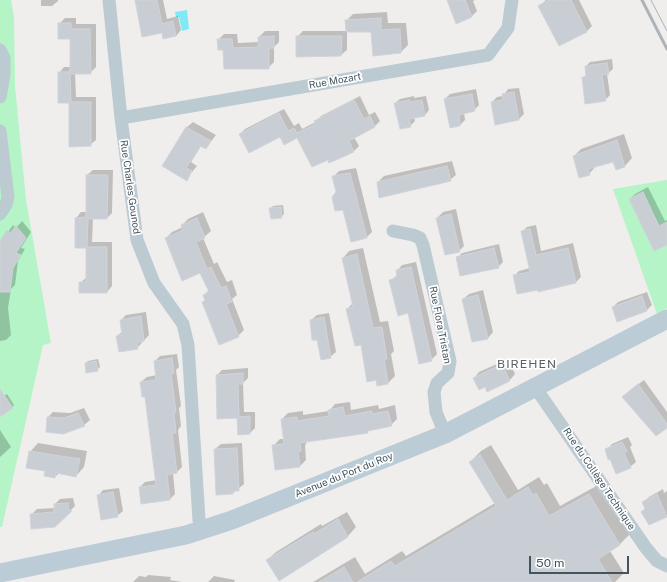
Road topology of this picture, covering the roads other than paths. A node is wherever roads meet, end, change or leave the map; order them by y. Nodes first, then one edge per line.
1 (109, 0) edge
2 (512, 0) edge
3 (0, 50) edge
4 (0, 97) edge
5 (121, 118) junction
6 (0, 131) edge
7 (0, 214) edge
8 (392, 231) dead end
9 (667, 319) edge
10 (535, 387) junction
11 (445, 434) junction
12 (202, 530) junction
13 (667, 566) edge
14 (0, 573) edge

1 - 5 street, Rue Charles Gounod
2 - 5 street, Rue Mozart
3 - 4 street
5 - 12 street, Rue Charles Gounod
6 - 7 street
8 - 11 street, Rue Flora Tristan
9 - 10 street, Avenue du Port du Roy
10 - 11 street, Avenue du Port du Roy
10 - 13 street, Rue du Collège Technique
11 - 12 street, Avenue du Port du Roy
12 - 14 street, Avenue du Port du Roy

